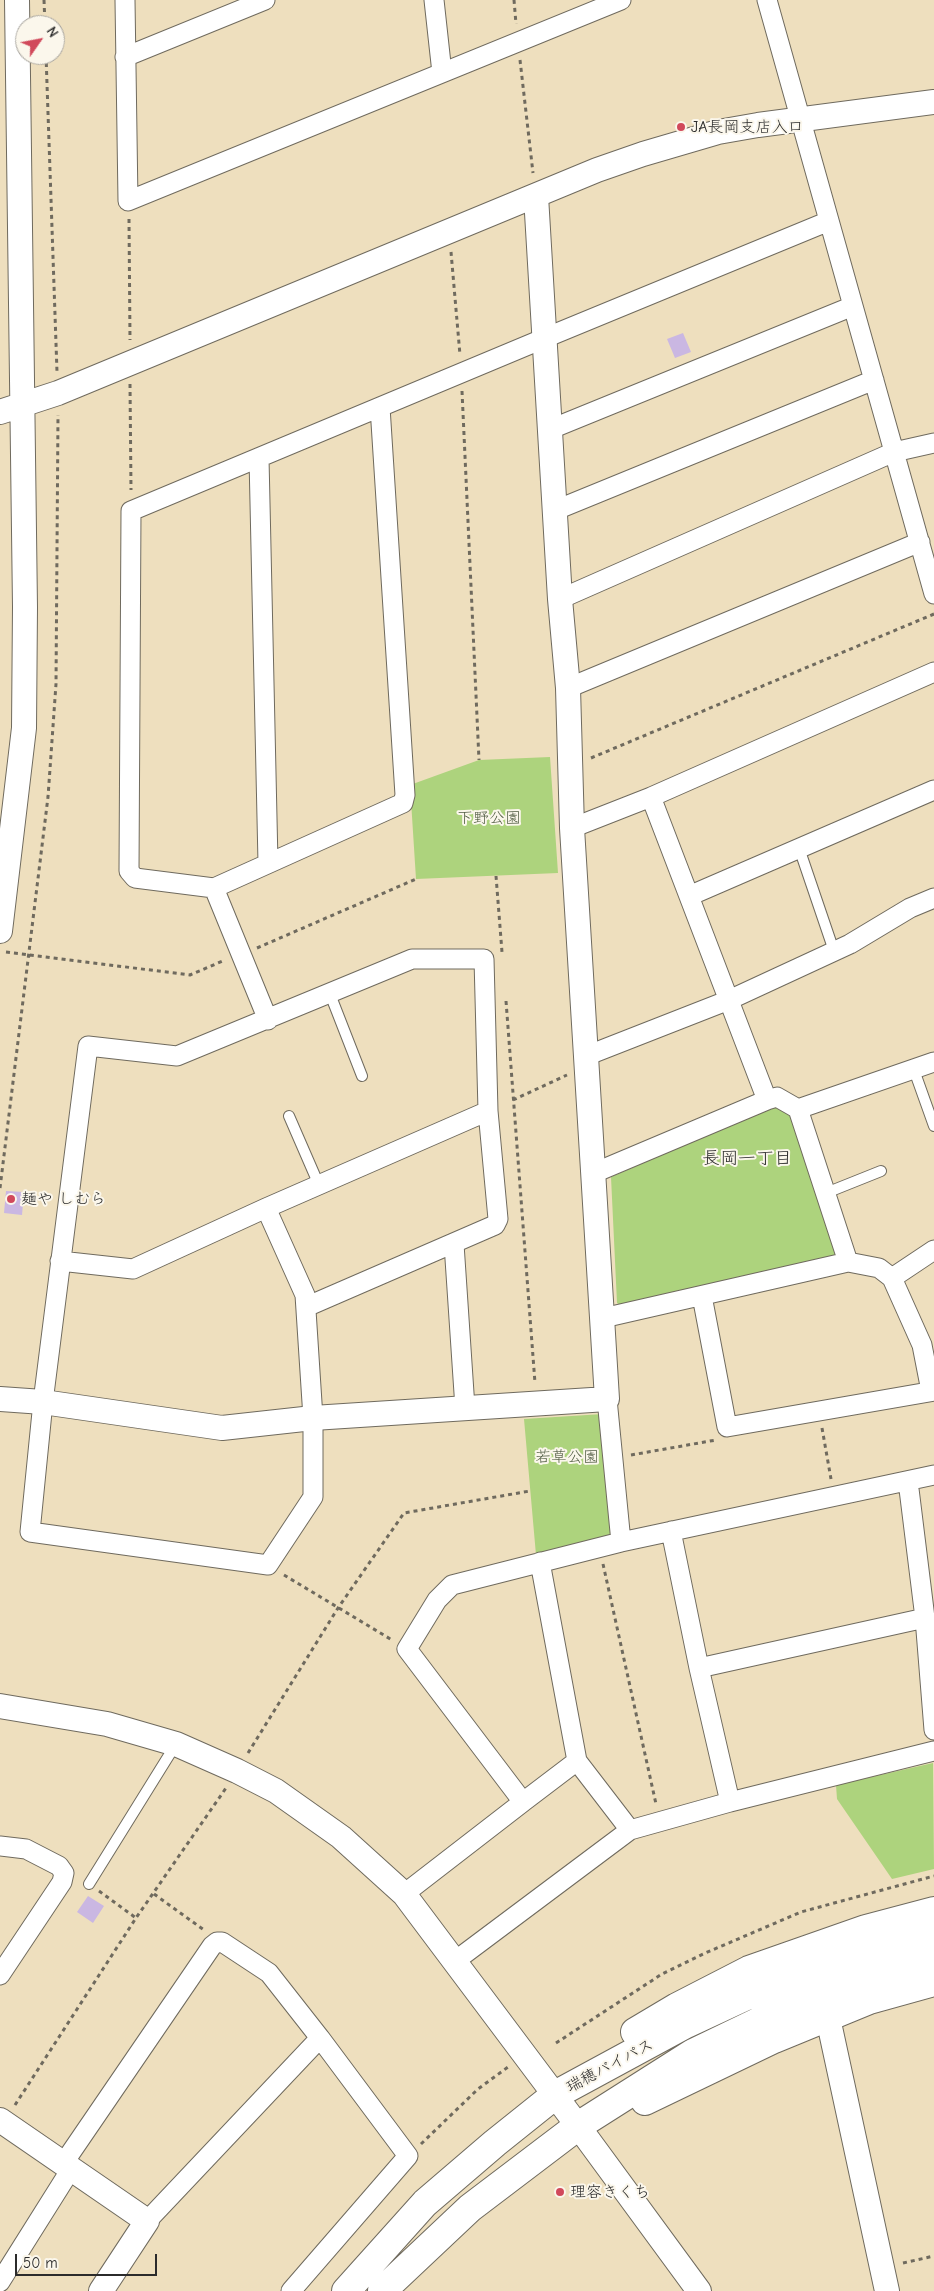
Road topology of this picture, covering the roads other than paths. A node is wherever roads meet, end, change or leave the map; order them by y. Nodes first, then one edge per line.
1 (17, 0) edge
2 (125, 0) edge
3 (265, 0) edge
4 (434, 0) edge
5 (621, 0) edge
6 (767, 0) edge
7 (597, 5) edge
8 (125, 57) junction
9 (442, 73) junction
10 (934, 102) edge
11 (801, 118) junction
12 (536, 196) junction
13 (829, 221) junction
14 (853, 306) junction
15 (546, 338) junction
16 (874, 380) junction
17 (380, 407) junction
18 (11, 409) edge
19 (551, 429) junction
20 (934, 443) edge
21 (894, 452) junction
22 (259, 458) junction
23 (556, 510) junction
24 (920, 542) junction
25 (934, 594) edge
26 (560, 599) junction
27 (934, 672) edge
28 (568, 688) junction
29 (934, 790) edge
30 (652, 797) junction
31 (572, 828) junction
32 (799, 848) junction
33 (268, 863) junction
34 (214, 888) junction
35 (690, 896) junction
36 (934, 898) edge
37 (0, 931) edge
38 (834, 951) junction
39 (330, 994) junction
40 (729, 1000) junction
41 (268, 1020) junction
42 (586, 1061) junction
43 (934, 1062) edge
44 (914, 1070) junction
45 (362, 1076) dead end
46 (767, 1100) junction
47 (798, 1109) junction
48 (488, 1111) junction
49 (288, 1116) dead end
50 (934, 1126) edge
51 (881, 1171) dead end
52 (594, 1173) junction
53 (319, 1185) junction
54 (826, 1193) junction
55 (266, 1208) junction
56 (454, 1244) junction
57 (934, 1250) edge
58 (60, 1261) junction
59 (848, 1262) junction
60 (892, 1278) junction
61 (702, 1296) junction
62 (306, 1307) junction
63 (603, 1318) junction
64 (933, 1391) edge
65 (0, 1398) edge
66 (608, 1399) junction
67 (43, 1402) junction
68 (465, 1408) junction
69 (313, 1418) junction
70 (934, 1474) edge
71 (908, 1481) junction
72 (671, 1531) junction
73 (621, 1542) junction
74 (540, 1562) junction
75 (925, 1618) junction
76 (699, 1668) junction
77 (0, 1706) edge
78 (934, 1730) edge
79 (176, 1744) junction
80 (934, 1751) edge
81 (577, 1761) junction
82 (523, 1802) junction
83 (730, 1802) junction
84 (630, 1830) junction
85 (0, 1846) edge
86 (89, 1884) dead end
87 (404, 1894) junction
88 (934, 1911) edge
89 (934, 1936) edge
90 (456, 1961) junction
91 (934, 1961) edge
92 (0, 1975) edge
93 (934, 1982) edge
94 (828, 2018) junction
95 (320, 2038) junction
96 (555, 2095) junction
97 (1, 2123) edge
98 (578, 2126) junction
99 (67, 2166) junction
100 (146, 2222) junction
101 (0, 2282) edge
102 (101, 2291) edge
103 (291, 2291) edge
104 (346, 2291) edge
105 (382, 2291) edge
106 (699, 2291) edge
107 (886, 2291) edge

1 - 18 street
2 - 8 street
3 - 8 street
4 - 9 street
5 - 7 street
6 - 11 street
7 - 9 street
8 - 9 street
10 - 11 street
11 - 12 street
11 - 13 street
12 - 15 street
12 - 18 street
13 - 14 street
13 - 15 street
14 - 16 street
14 - 19 street
15 - 17 street
15 - 19 street
16 - 21 street
16 - 23 street
17 - 22 street
17 - 33 street
18 - 37 street
19 - 23 street
20 - 21 street
21 - 24 street
21 - 26 street
22 - 33 street
22 - 34 street
23 - 26 street
24 - 25 street
24 - 28 street
26 - 28 street
27 - 30 street
28 - 31 street
29 - 32 street
30 - 31 street
30 - 35 street
31 - 42 street
32 - 35 street
32 - 38 lane
33 - 34 street
34 - 41 street
35 - 40 street
36 - 38 street
38 - 40 street
39 - 41 street
39 - 45 lane
39 - 48 street
40 - 42 street
40 - 46 street
41 - 58 street
42 - 52 street
43 - 44 street
44 - 47 street
44 - 50 lane
46 - 47 street
46 - 52 street
47 - 54 street
48 - 53 street
48 - 56 street
49 - 53 lane
51 - 54 lane
52 - 63 street
53 - 55 street
54 - 59 street
55 - 58 street
55 - 62 street
56 - 62 street
56 - 68 street
57 - 60 street
58 - 67 street
59 - 60 street
59 - 61 street
60 - 64 street
61 - 63 street
61 - 64 street
62 - 69 street
63 - 66 street
65 - 67 street
66 - 68 street
66 - 73 street
67 - 69 street
67 - 69 street
68 - 69 street
70 - 71 street
71 - 72 street
71 - 75 street
72 - 73 street
72 - 76 street
73 - 74 street
74 - 81 street
74 - 82 street
75 - 76 street
75 - 78 street
76 - 83 street
77 - 79 street
79 - 86 lane
79 - 87 street
80 - 83 street
81 - 82 street
81 - 84 street
82 - 87 street
83 - 84 street
84 - 90 street
85 - 92 street
87 - 90 street
88 - 96 highway
89 - 96 highway, 瑞穂バイパス
90 - 96 street
91 - 98 highway, 瑞穂バイパス
93 - 94 highway
94 - 98 highway
94 - 107 street
95 - 99 street
95 - 100 street
95 - 103 street
96 - 98 street
96 - 104 highway, 瑞穂バイパス
97 - 99 street
98 - 105 highway, 瑞穂バイパス
98 - 106 street
99 - 100 street
99 - 101 street
100 - 102 street

